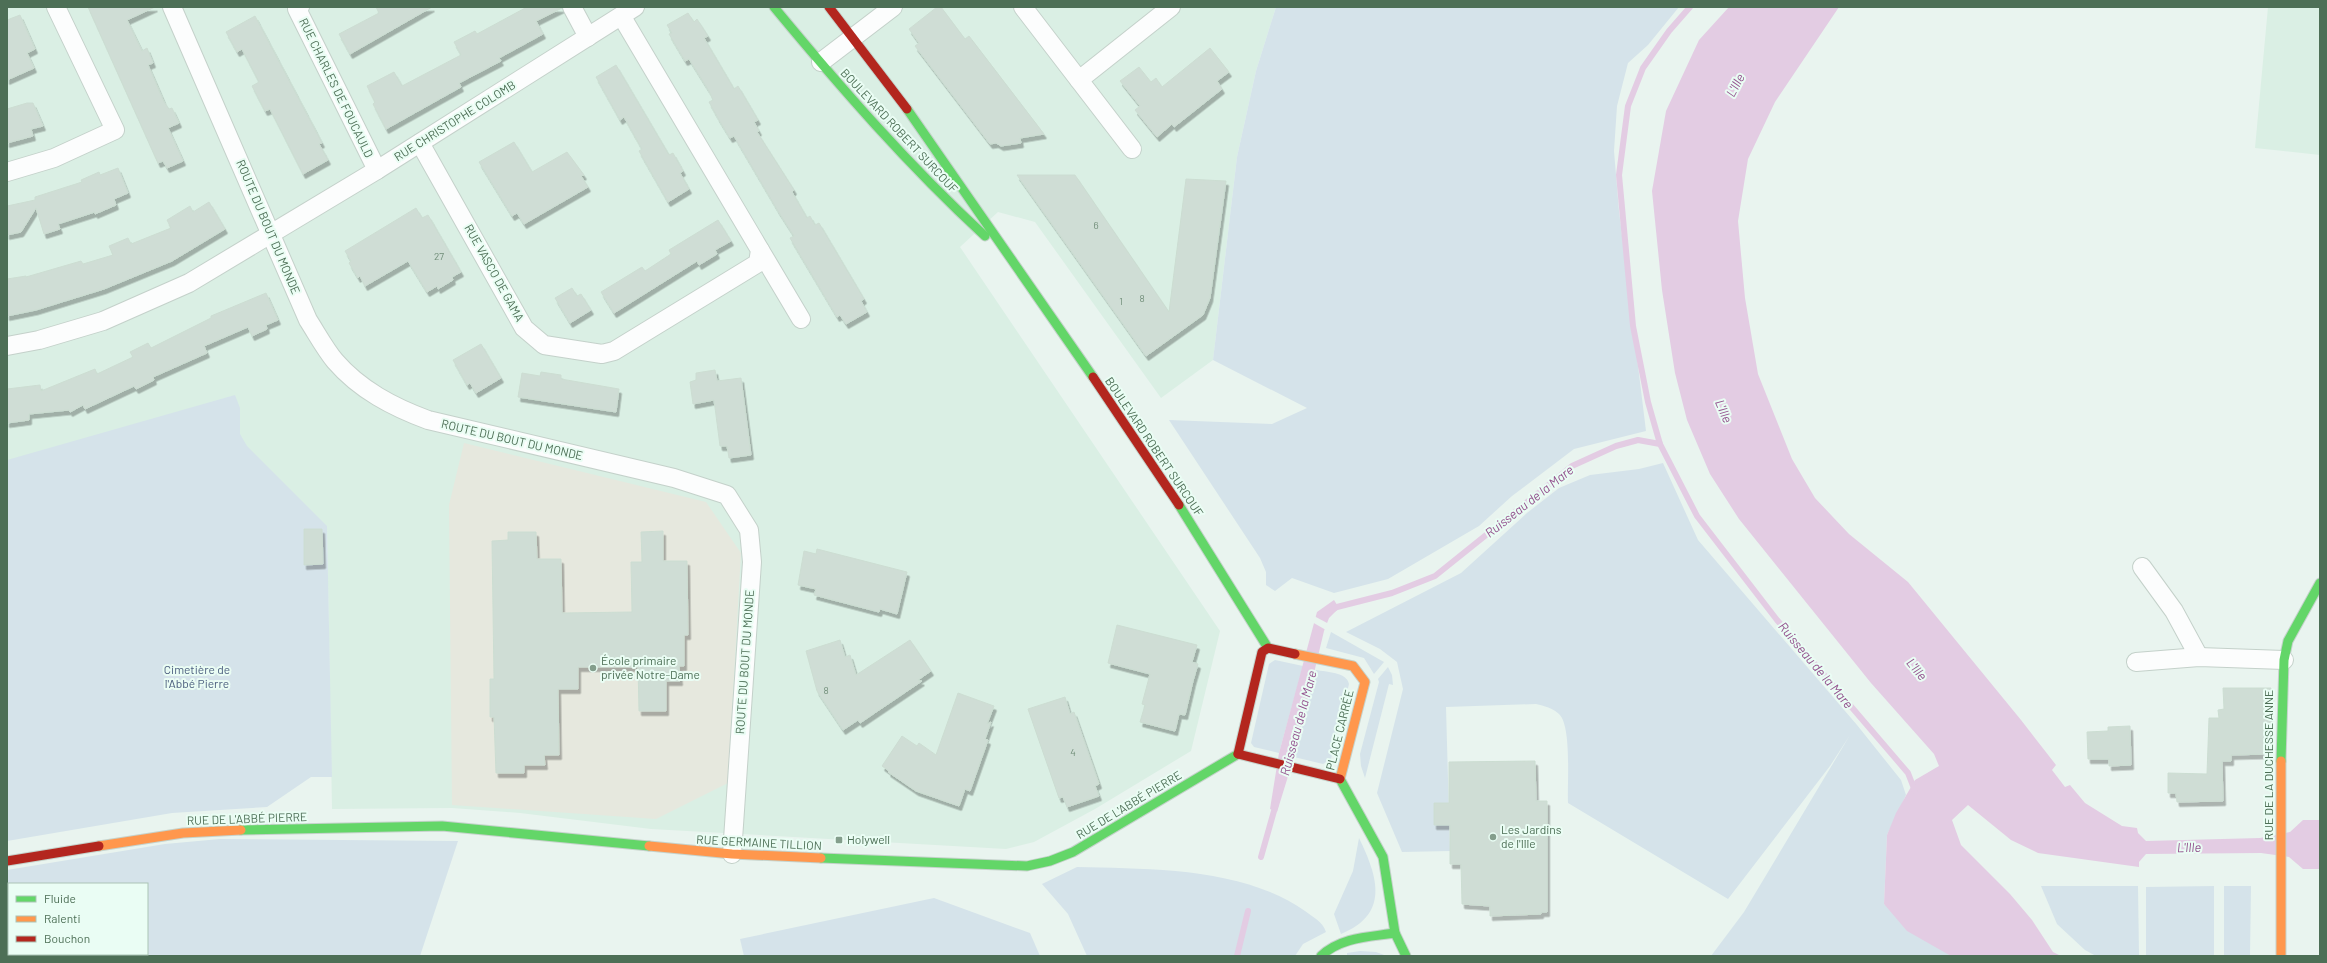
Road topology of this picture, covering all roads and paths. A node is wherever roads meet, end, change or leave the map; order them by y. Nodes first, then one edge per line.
1 (56, 7) edge
2 (172, 7) edge
3 (300, 7) edge
4 (572, 7) edge
5 (774, 7) edge
6 (829, 7) edge
7 (893, 7) edge
8 (1023, 7) edge
9 (1171, 7) edge
10 (629, 12) edge
11 (588, 37) junction
12 (854, 39) junction
13 (821, 62) junction
14 (1079, 80) junction
15 (420, 143) junction
16 (1132, 149) dead end
17 (377, 170) junction
18 (7, 172) edge
19 (272, 234) junction
20 (760, 250) junction
21 (1014, 263) junction
22 (801, 319) dead end
23 (7, 346) edge
24 (2142, 567) dead end
25 (2320, 583) edge
26 (1268, 648) junction
27 (2199, 657) junction
28 (2284, 660) junction
29 (2136, 662) dead end
30 (1238, 754) junction
31 (1340, 779) junction
32 (490, 831) joint
33 (732, 854) junction
34 (7, 861) edge
35 (1027, 866) joint
36 (1395, 933) junction
37 (1321, 956) edge
38 (1406, 956) edge
39 (2281, 956) edge

1 - 18 street
2 - 19 street, ROUTE DU BOUT DU MONDE
3 - 17 street, RUE CHARLES DE FOUCAULD
4 - 11 street
5 - 13 street, BOULEVARD ROBERT SURCOUF
6 - 12 street, BOULEVARD ROBERT SURCOUF
7 - 12 street
8 - 14 street
9 - 14 street
10 - 11 street, RUE CHRISTOPHE COLOMB
10 - 20 street
11 - 15 street, RUE CHRISTOPHE COLOMB
12 - 13 street
12 - 21 street, BOULEVARD ROBERT SURCOUF
13 - 21 street, BOULEVARD ROBERT SURCOUF
14 - 16 street
15 - 17 street, RUE CHRISTOPHE COLOMB
15 - 20 street, RUE VASCO DE GAMA
17 - 19 street, RUE CHRISTOPHE COLOMB
19 - 23 street, RUE CHRISTOPHE COLOMB
19 - 33 street, ROUTE DU BOUT DU MONDE
20 - 22 street
21 - 26 street, BOULEVARD ROBERT SURCOUF
24 - 27 street
25 - 28 street, RUE DE LA DUCHESSE ANNE
26 - 30 street
26 - 31 street, PLACE CARRÉE
27 - 28 street
27 - 29 street
28 - 39 street, RUE DE LA DUCHESSE ANNE
30 - 31 street, PLACE CARRÉE
30 - 35 street, RUE DE L'ABBÉ PIERRE
31 - 36 street
32 - 33 street, RUE GERMAINE TILLION
32 - 34 street, RUE DE L'ABBÉ PIERRE
33 - 35 street, RUE GERMAINE TILLION
36 - 37 street
36 - 38 street

